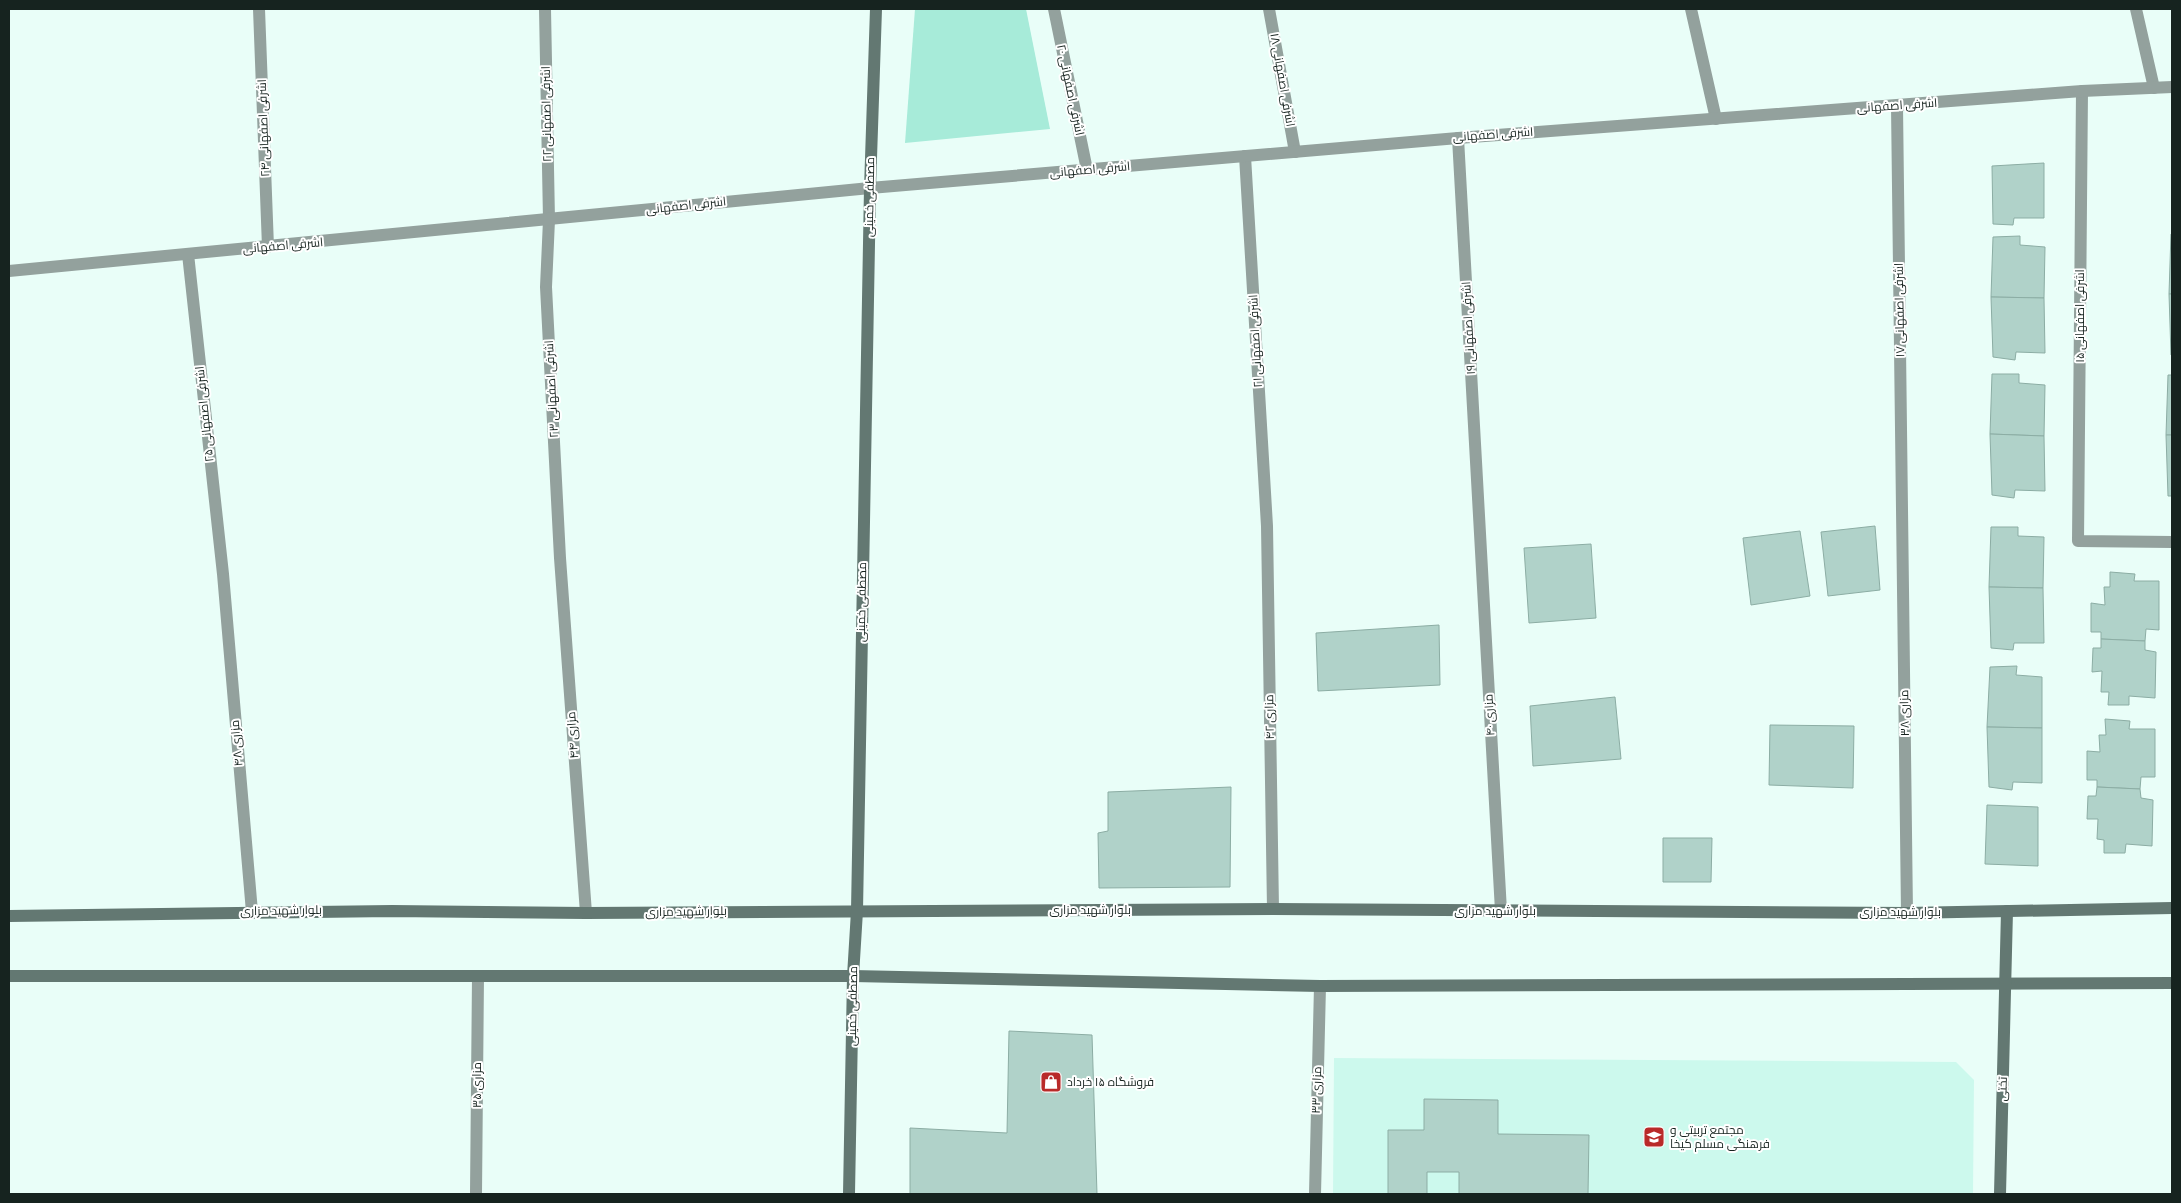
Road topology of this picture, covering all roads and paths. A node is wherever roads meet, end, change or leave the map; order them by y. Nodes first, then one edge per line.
1 (259, 9) edge
2 (545, 9) edge
3 (876, 9) edge
4 (1054, 9) edge
5 (1269, 9) edge
6 (1691, 9) edge
7 (2136, 9) edge
8 (2172, 87) edge
9 (2154, 88) junction
10 (2082, 91) junction
11 (1897, 106) junction
12 (1716, 119) junction
13 (1458, 138) junction
14 (1295, 152) junction
15 (1246, 156) junction
16 (1087, 170) junction
17 (870, 188) junction
18 (549, 220) junction
19 (268, 247) junction
20 (188, 254) junction
21 (9, 271) edge
22 (1902, 513) joint
23 (1480, 518) joint
24 (1267, 526) joint
25 (2172, 542) edge
26 (560, 558) joint
27 (223, 574) joint
28 (2172, 908) edge
29 (1273, 909) junction
30 (857, 911) junction
31 (1501, 911) junction
32 (2007, 911) junction
33 (252, 912) junction
34 (586, 913) junction
35 (1907, 913) junction
36 (9, 916) edge
37 (9, 976) edge
38 (478, 976) junction
39 (853, 976) junction
40 (2172, 983) edge
41 (2006, 984) junction
42 (1320, 986) junction
43 (476, 1194) edge
44 (849, 1194) edge
45 (1315, 1194) edge
46 (2000, 1194) edge

1 - 19 street, اشرفی اصفهانی ۲۴
2 - 18 street, اشرفی اصفهانی ۲۲
3 - 17 main road, مصطفی خمینی
4 - 16 street, اشرفی اصفهانی ۲۰
5 - 14 street, اشرفی اصفهانی ۱۸
6 - 12 street
7 - 9 street
8 - 9 street, اشرفی اصفهانی
9 - 10 street, اشرفی اصفهانی
10 - 11 street, اشرفی اصفهانی
10 - 25 street, اشرفی اصفهانی ۱۵
11 - 12 street, اشرفی اصفهانی
11 - 22 street, اشرفی اصفهانی ۱۷
12 - 13 street, اشرفی اصفهانی
13 - 14 street, اشرفی اصفهانی
13 - 23 street, اشرفی اصفهانی ۱۹
14 - 15 street, اشرفی اصفهانی
15 - 16 street, اشرفی اصفهانی
15 - 24 street, اشرفی اصفهانی ۲۱
16 - 17 street, اشرفی اصفهانی
17 - 18 street, اشرفی اصفهانی
17 - 30 main road, مصطفی خمینی
18 - 19 street, اشرفی اصفهانی
18 - 26 street, اشرفی اصفهانی ۲۳
19 - 20 street, اشرفی اصفهانی
20 - 21 street, اشرفی اصفهانی
20 - 27 street, اشرفی اصفهانی ۲۵
22 - 35 street, مزاری ۳۸
23 - 31 street, مزاری ۴۰
24 - 29 street, مزاری ۴۲
26 - 34 street, مزاری ۴۴
27 - 33 street, مزاری ۴۸
28 - 32 main road, بلوار شهید مزاری
29 - 30 main road, بلوار شهید مزاری
29 - 31 main road, بلوار شهید مزاری
30 - 34 main road, بلوار شهید مزاری
30 - 39 main road, مصطفی خمینی
31 - 35 main road, بلوار شهید مزاری
32 - 35 main road, بلوار شهید مزاری
32 - 41 main road, تختی
33 - 34 main road, بلوار شهید مزاری
33 - 36 main road, بلوار شهید مزاری
37 - 38 main road
38 - 39 main road
38 - 43 street, مزاری ۳۵
39 - 42 main road
39 - 44 main road, مصطفی خمینی
40 - 41 main road
41 - 42 main road
41 - 46 main road, تختی
42 - 45 street, مزاری ۳۳

